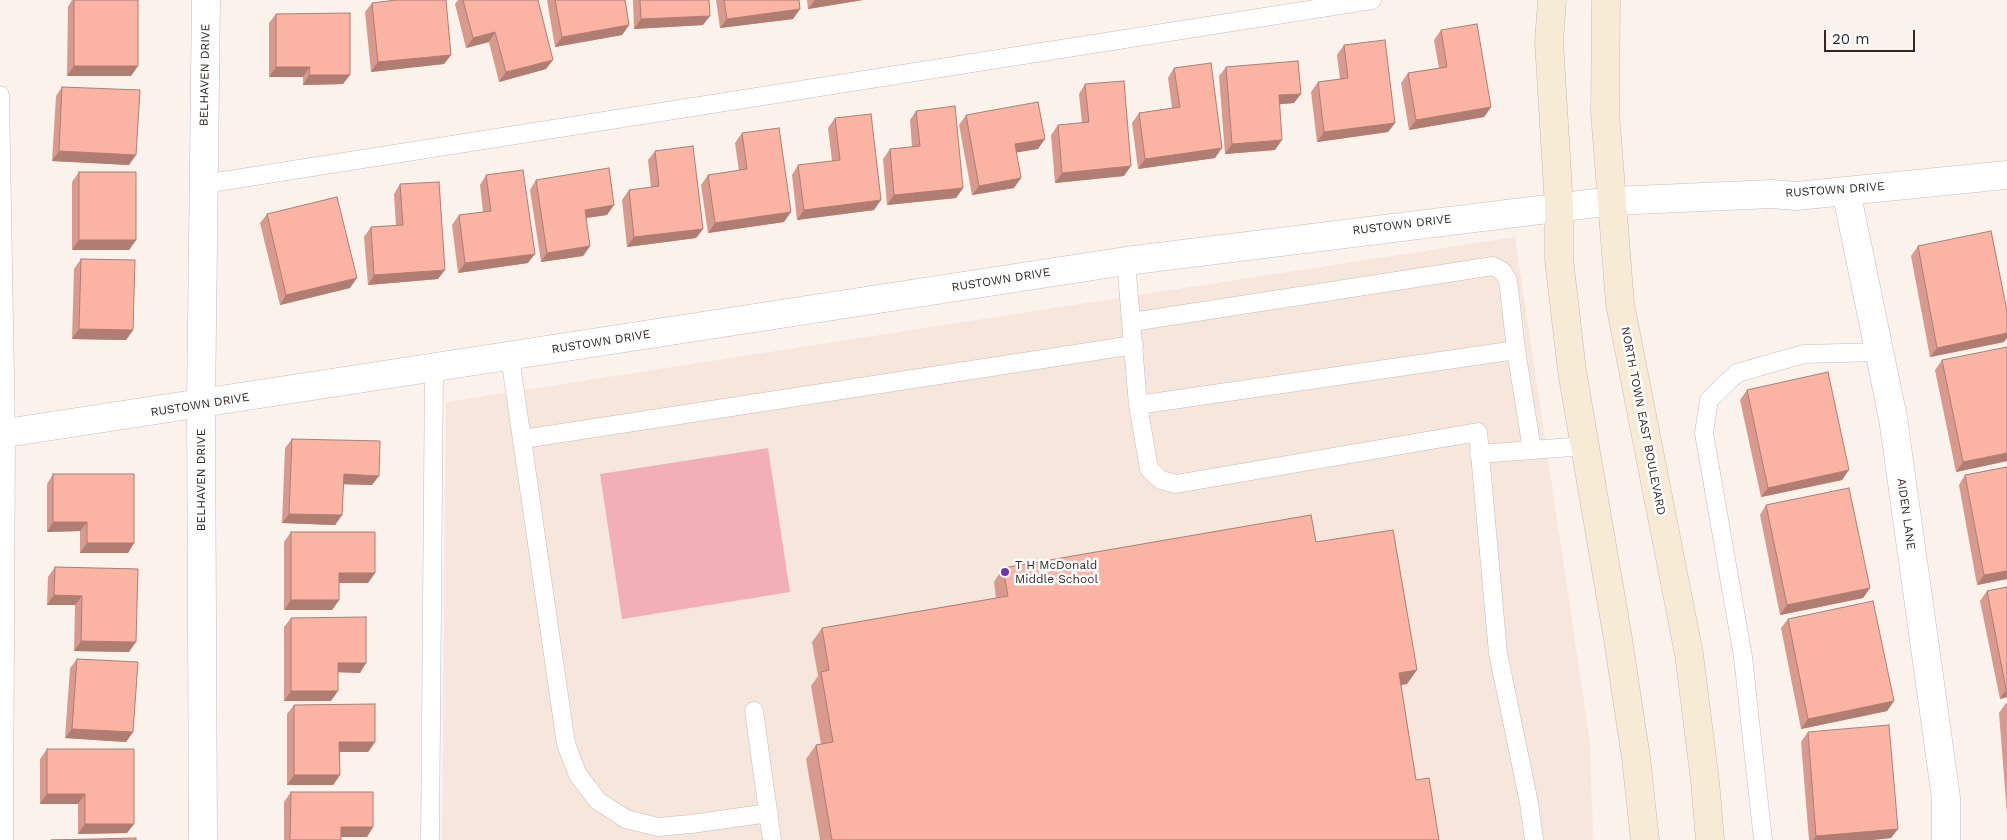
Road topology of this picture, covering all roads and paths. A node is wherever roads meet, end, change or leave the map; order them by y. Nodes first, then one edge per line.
1 (206, 0) edge
2 (1372, 0) edge
3 (1552, 0) edge
4 (1606, 0) edge
5 (0, 95) edge
6 (2007, 175) edge
7 (204, 184) junction
8 (1846, 191) junction
9 (1612, 201) junction
10 (1559, 206) junction
11 (1126, 260) junction
12 (1132, 322) junction
13 (1134, 345) junction
14 (1516, 350) junction
15 (1879, 352) junction
16 (510, 357) junction
17 (434, 369) junction
18 (201, 405) junction
19 (1138, 405) junction
20 (3, 434) edge
21 (523, 439) junction
22 (1585, 446) junction
23 (1532, 450) junction
24 (1479, 454) junction
25 (754, 711) dead end
26 (769, 812) junction
27 (4, 840) edge
28 (203, 840) edge
29 (430, 840) edge
30 (772, 840) edge
31 (1534, 840) edge
32 (1645, 840) edge
33 (1710, 840) edge
34 (1763, 840) edge
35 (1946, 840) edge

1 - 7 street, BELHAVEN DRIVE
2 - 7 lane
3 - 10 main road
4 - 9 main road, NORTH TOWN EAST BOULEVARD
5 - 20 lane
6 - 8 street, RUSTOWN DRIVE
7 - 18 street, BELHAVEN DRIVE
8 - 9 street, RUSTOWN DRIVE
8 - 15 street, AIDEN LANE
9 - 10 street, RUSTOWN DRIVE
9 - 33 main road, NORTH TOWN EAST BOULEVARD
10 - 11 street, RUSTOWN DRIVE
10 - 22 main road
11 - 12 lane
11 - 16 street, RUSTOWN DRIVE
12 - 13 lane
12 - 14 lane
13 - 19 lane
13 - 21 lane
14 - 19 lane
14 - 23 lane
15 - 34 lane
15 - 35 street, AIDEN LANE
16 - 17 street, RUSTOWN DRIVE
16 - 21 lane
17 - 18 street, RUSTOWN DRIVE
17 - 29 lane
18 - 20 street, RUSTOWN DRIVE
18 - 28 street, BELHAVEN DRIVE
19 - 24 lane
20 - 27 lane
21 - 26 lane
22 - 23 lane
22 - 32 main road
23 - 24 lane
24 - 31 lane
25 - 26 lane
26 - 30 lane

